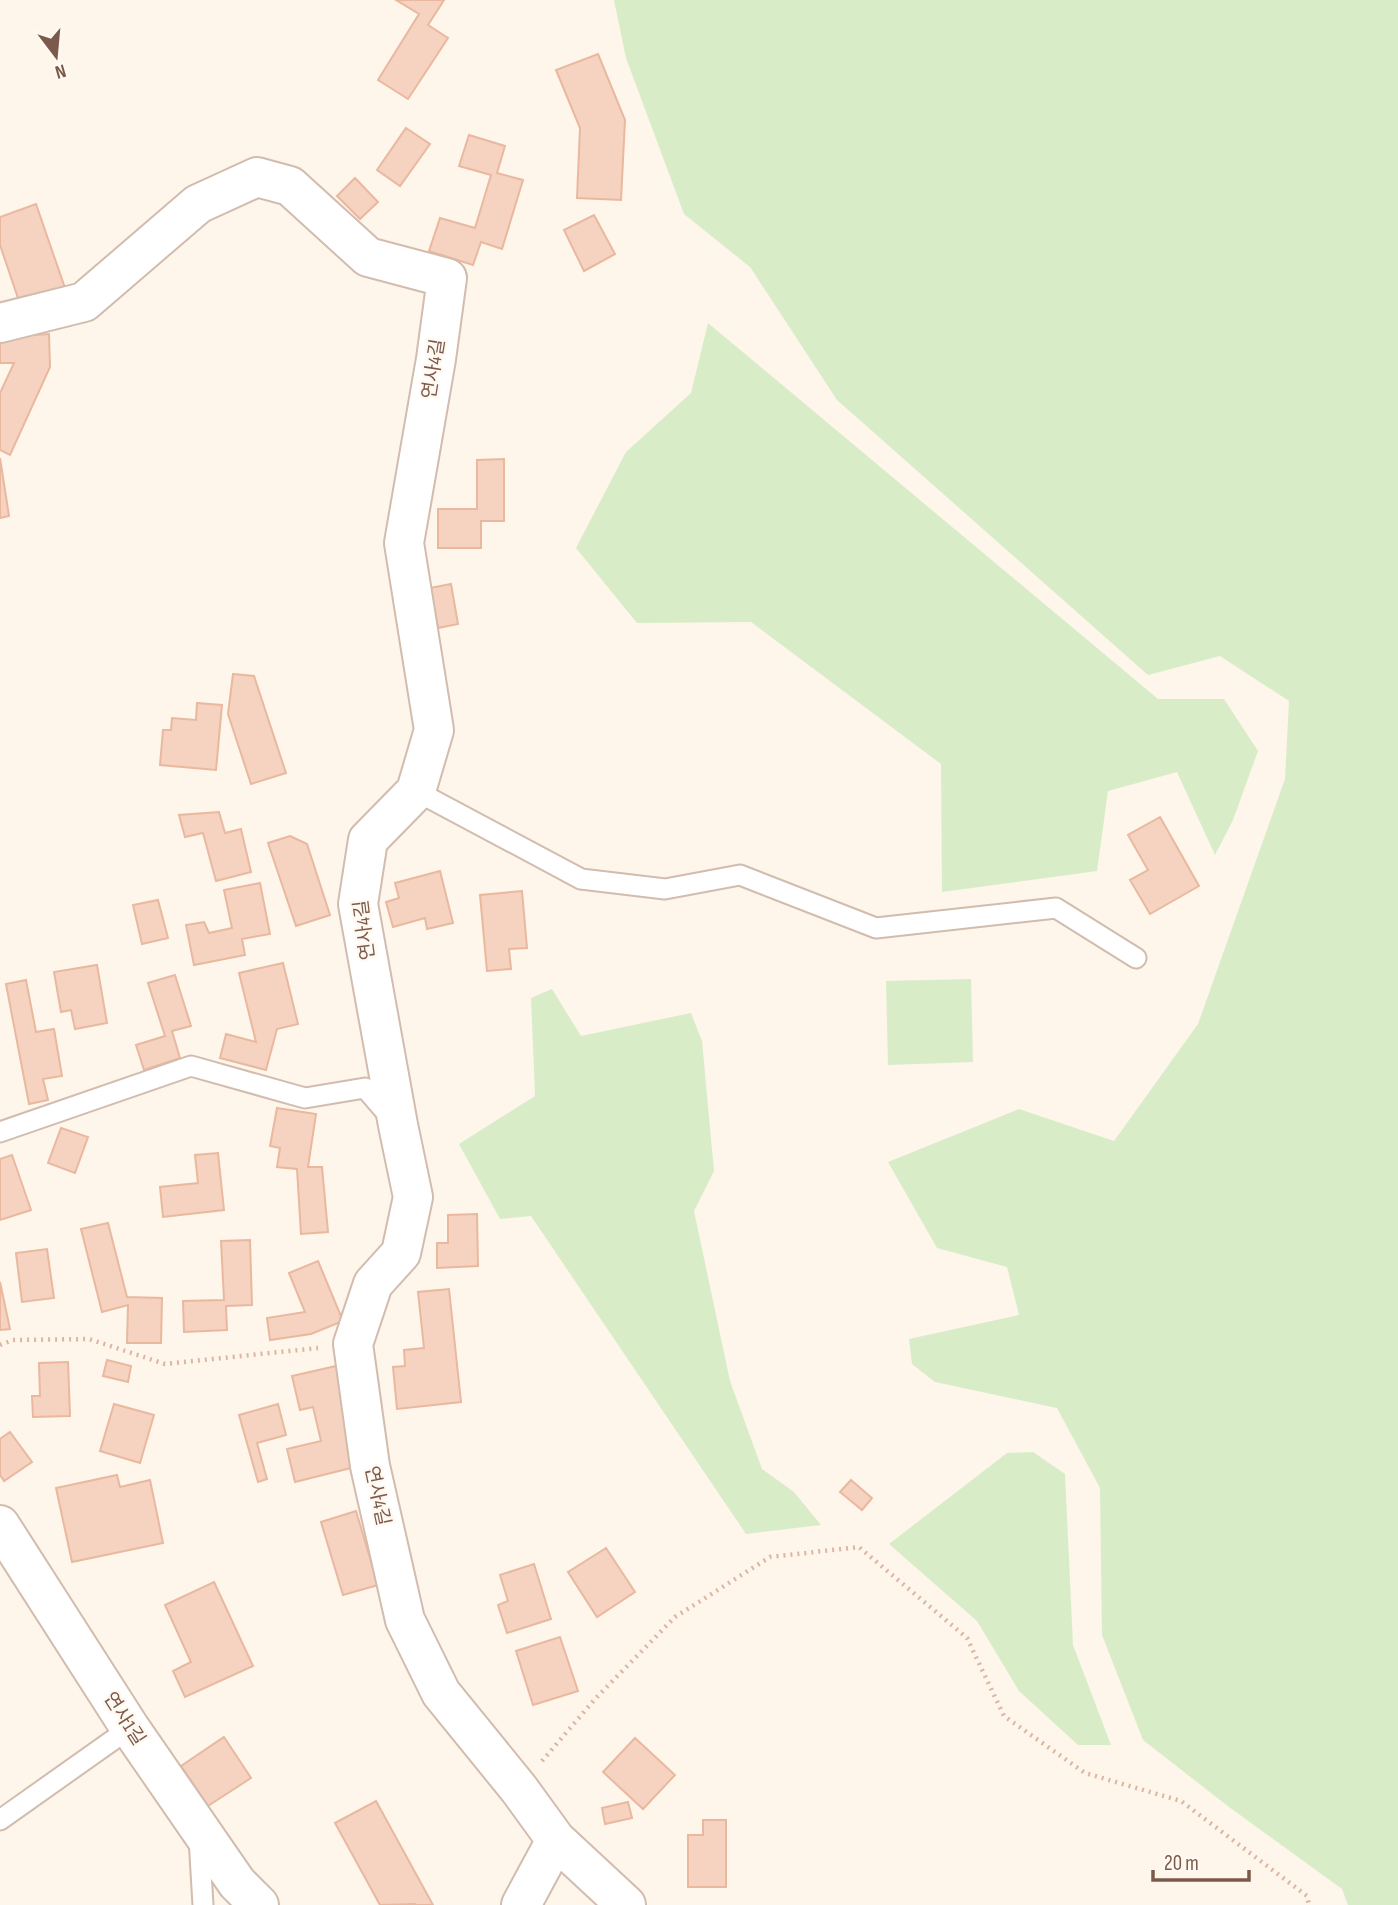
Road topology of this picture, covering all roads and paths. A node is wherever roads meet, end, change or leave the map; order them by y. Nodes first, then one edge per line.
1 (0, 323) edge
2 (416, 791) junction
3 (1136, 958) dead end
4 (398, 1125) junction
5 (0, 1132) edge
6 (353, 1344) junction
7 (0, 1345) edge
8 (0, 1525) edge
9 (130, 1728) junction
10 (519, 1789) junction
11 (0, 1820) edge
12 (198, 1827) junction
13 (556, 1840) junction
14 (204, 1905) edge
15 (259, 1905) edge
16 (521, 1905) edge
17 (626, 1905) edge
18 (1309, 1905) edge

1 - 2 street, 연사4길
2 - 3 lane
2 - 4 street, 연사4길
4 - 5 lane
4 - 6 street, 연사4길
6 - 7 path
6 - 10 street, 연사4길
8 - 9 street, 연사1길
9 - 11 lane
9 - 12 street, 연사1길
10 - 13 street, 연사4길
10 - 18 path
12 - 14 lane
12 - 15 street, 연사1길
13 - 16 street
13 - 17 street, 연사4길

